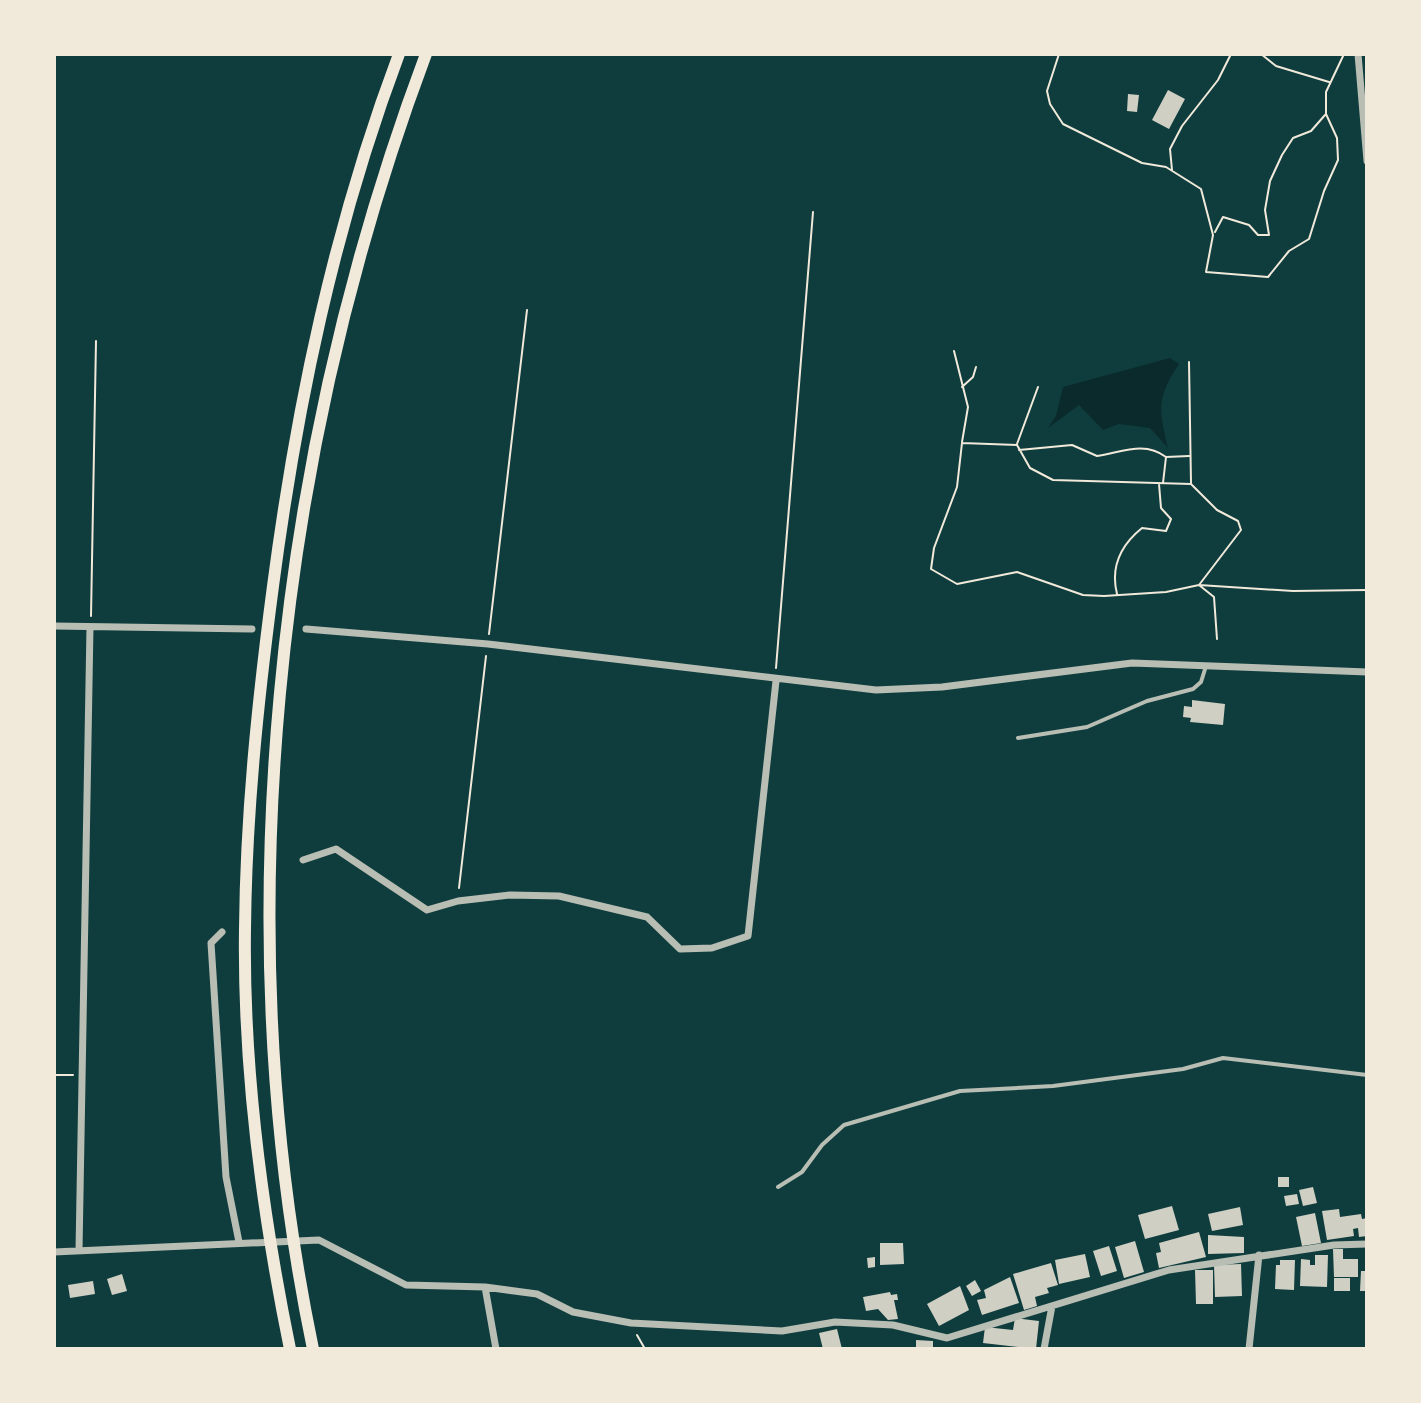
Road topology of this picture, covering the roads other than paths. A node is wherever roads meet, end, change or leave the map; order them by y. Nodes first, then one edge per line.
1 (399, 54) edge
2 (426, 54) edge
3 (1358, 54) edge
4 (1367, 161) edge
5 (54, 626) edge
6 (90, 627) junction
7 (252, 629) dead end
8 (306, 629) dead end
9 (1206, 666) junction
10 (1367, 672) edge
11 (776, 681) junction
12 (1018, 738) dead end
13 (303, 860) dead end
14 (222, 932) dead end
15 (1367, 1075) edge
16 (778, 1187) dead end
17 (239, 1242) junction
18 (1367, 1244) edge
19 (79, 1251) junction
20 (54, 1252) edge
21 (1259, 1255) junction
22 (485, 1287) junction
23 (1052, 1306) junction
24 (290, 1349) edge
25 (313, 1349) edge
26 (496, 1349) edge
27 (1044, 1349) edge
28 (1249, 1349) edge

1 - 24 highway
2 - 25 highway
3 - 4 street
5 - 6 street
6 - 7 street
6 - 19 street
8 - 11 street
9 - 10 street
9 - 11 street
9 - 12 lane
11 - 13 street
14 - 17 street
15 - 16 lane
17 - 19 street
17 - 22 street
18 - 21 street
19 - 20 street
21 - 23 street
21 - 28 street
22 - 23 street
22 - 26 street
23 - 27 street

